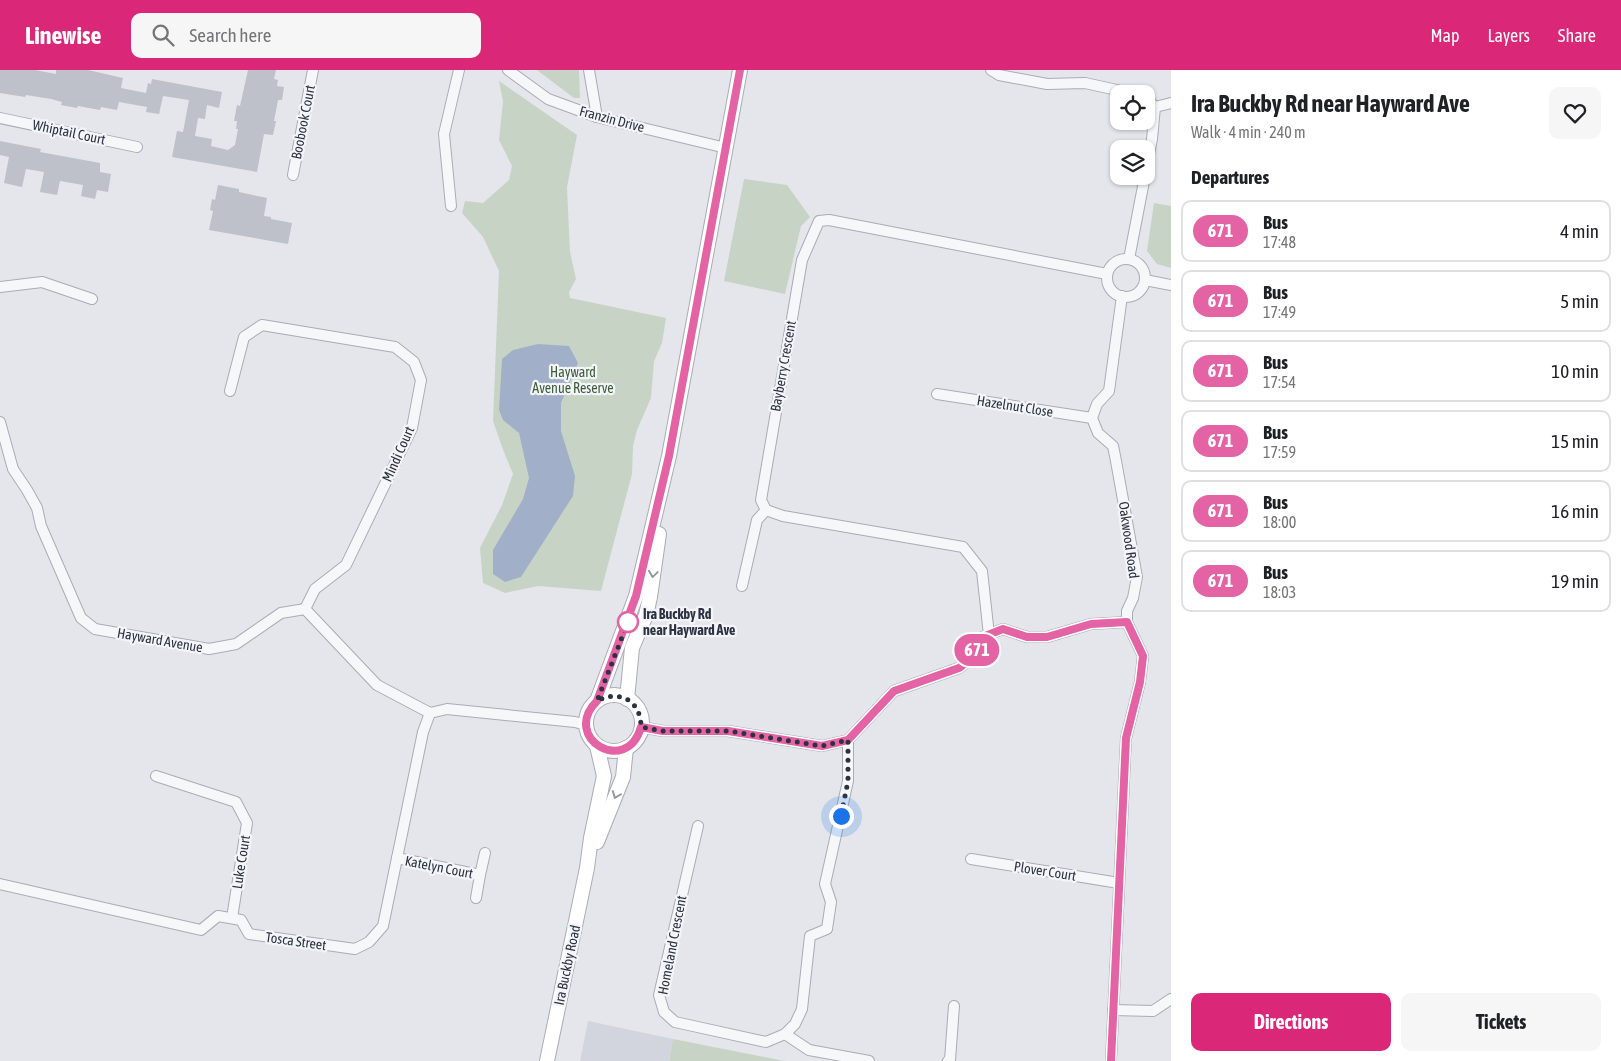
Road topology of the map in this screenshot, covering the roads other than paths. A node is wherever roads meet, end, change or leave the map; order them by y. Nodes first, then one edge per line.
1 (313, 70) edge
2 (459, 70) edge
3 (508, 70) edge
4 (589, 70) edge
5 (740, 70) edge
6 (991, 70) edge
7 (1110, 88) edge
8 (1171, 103) edge
9 (1155, 107) edge
10 (597, 117) junction
11 (0, 118) edge
12 (137, 147) dead end
13 (726, 148) junction
14 (294, 175) dead end
15 (1143, 185) edge
16 (451, 206) dead end
17 (1129, 259) junction
18 (1107, 274) junction
19 (1145, 280) junction
20 (1171, 285) edge
21 (0, 287) edge
22 (1122, 296) junction
23 (92, 299) dead end
24 (230, 391) dead end
25 (937, 394) dead end
26 (1092, 418) junction
27 (0, 422) edge
28 (669, 456) junction
29 (766, 510) junction
30 (742, 586) dead end
31 (305, 609) junction
32 (1127, 622) junction
33 (989, 635) junction
34 (627, 699) junction
35 (597, 701) junction
36 (430, 713) junction
37 (586, 725) junction
38 (641, 727) junction
39 (848, 740) junction
40 (598, 746) junction
41 (626, 748) junction
42 (156, 776) dead end
43 (698, 826) dead end
44 (485, 853) dead end
45 (397, 858) junction
46 (971, 859) dead end
47 (587, 868) junction
48 (480, 875) junction
49 (1119, 883) junction
50 (0, 884) edge
51 (476, 898) dead end
52 (232, 918) junction
53 (1171, 999) edge
54 (954, 1006) dead end
55 (1113, 1010) junction
56 (785, 1034) junction
57 (547, 1061) edge
58 (869, 1061) edge
59 (948, 1061) edge
60 (1111, 1061) edge

1 - 14 street, Boobook Court
2 - 16 street
3 - 10 street, Franzin Drive
4 - 10 street
5 - 13 street
6 - 7 street
8 - 9 street
10 - 13 street, Franzin Drive
11 - 12 street, Whiptail Court
13 - 28 street
15 - 17 street
17 - 18 street
17 - 19 street
18 - 22 street
18 - 29 street, Bayberry Crescent
19 - 20 street
19 - 22 street
21 - 23 street
22 - 26 street
24 - 31 street, Mindi Court
25 - 26 street, Hazelnut Close
26 - 32 street, Oakwood Road
27 - 31 street, Hayward Avenue
28 -> 34 street
28 - 35 street
29 - 30 street
29 - 33 street
31 - 36 street
32 - 33 street
32 - 49 street
33 - 39 street
34 - 35 street
34 - 38 street
35 - 37 street
36 - 37 street
36 - 45 street, Tosca Street
37 - 40 street
38 - 39 street
38 - 41 street
39 - 56 street
40 - 41 street
40 - 47 street, Ira Buckby Road
41 -> 47 street, Ira Buckby Road
42 - 52 street, Luke Court
43 - 56 street, Homeland Crescent
44 - 48 street, Katelyn Court
45 - 48 street, Katelyn Court
45 - 52 street, Tosca Street
46 - 49 street, Plover Court
47 - 57 street, Ira Buckby Road
48 - 51 street, Katelyn Court
49 - 55 street
50 - 52 street
53 - 55 street
54 - 59 street
55 - 60 street
56 - 58 street

